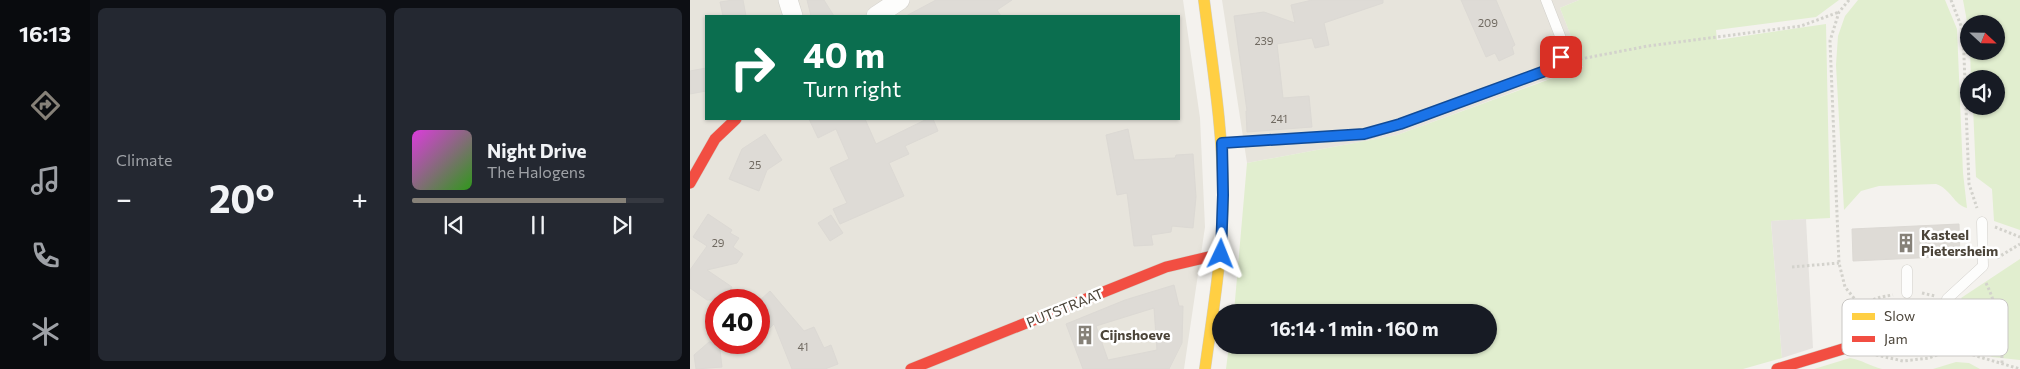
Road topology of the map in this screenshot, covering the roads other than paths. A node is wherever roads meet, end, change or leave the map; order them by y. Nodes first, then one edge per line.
1 (788, 0) edge
2 (900, 0) edge
3 (1204, 0) edge
4 (1546, 0) edge
5 (793, 15) edge
6 (878, 15) edge
7 (735, 120) edge
8 (1222, 143) junction
9 (690, 184) edge
10 (1982, 222) road end
11 (1221, 254) junction
12 (1907, 270) dead end
13 (1907, 293) dead end
14 (1947, 299) dead end
15 (1842, 349) edge
16 (911, 369) edge
17 (1205, 369) edge
18 (1777, 369) edge

1 - 5 street
2 - 6 street
3 - 8 street
4 - 8 lane
7 - 9 street
8 - 11 street
10 - 14 lane
11 - 16 street, PUTSTRAAT
11 - 17 street
12 - 13 lane
15 - 18 street

